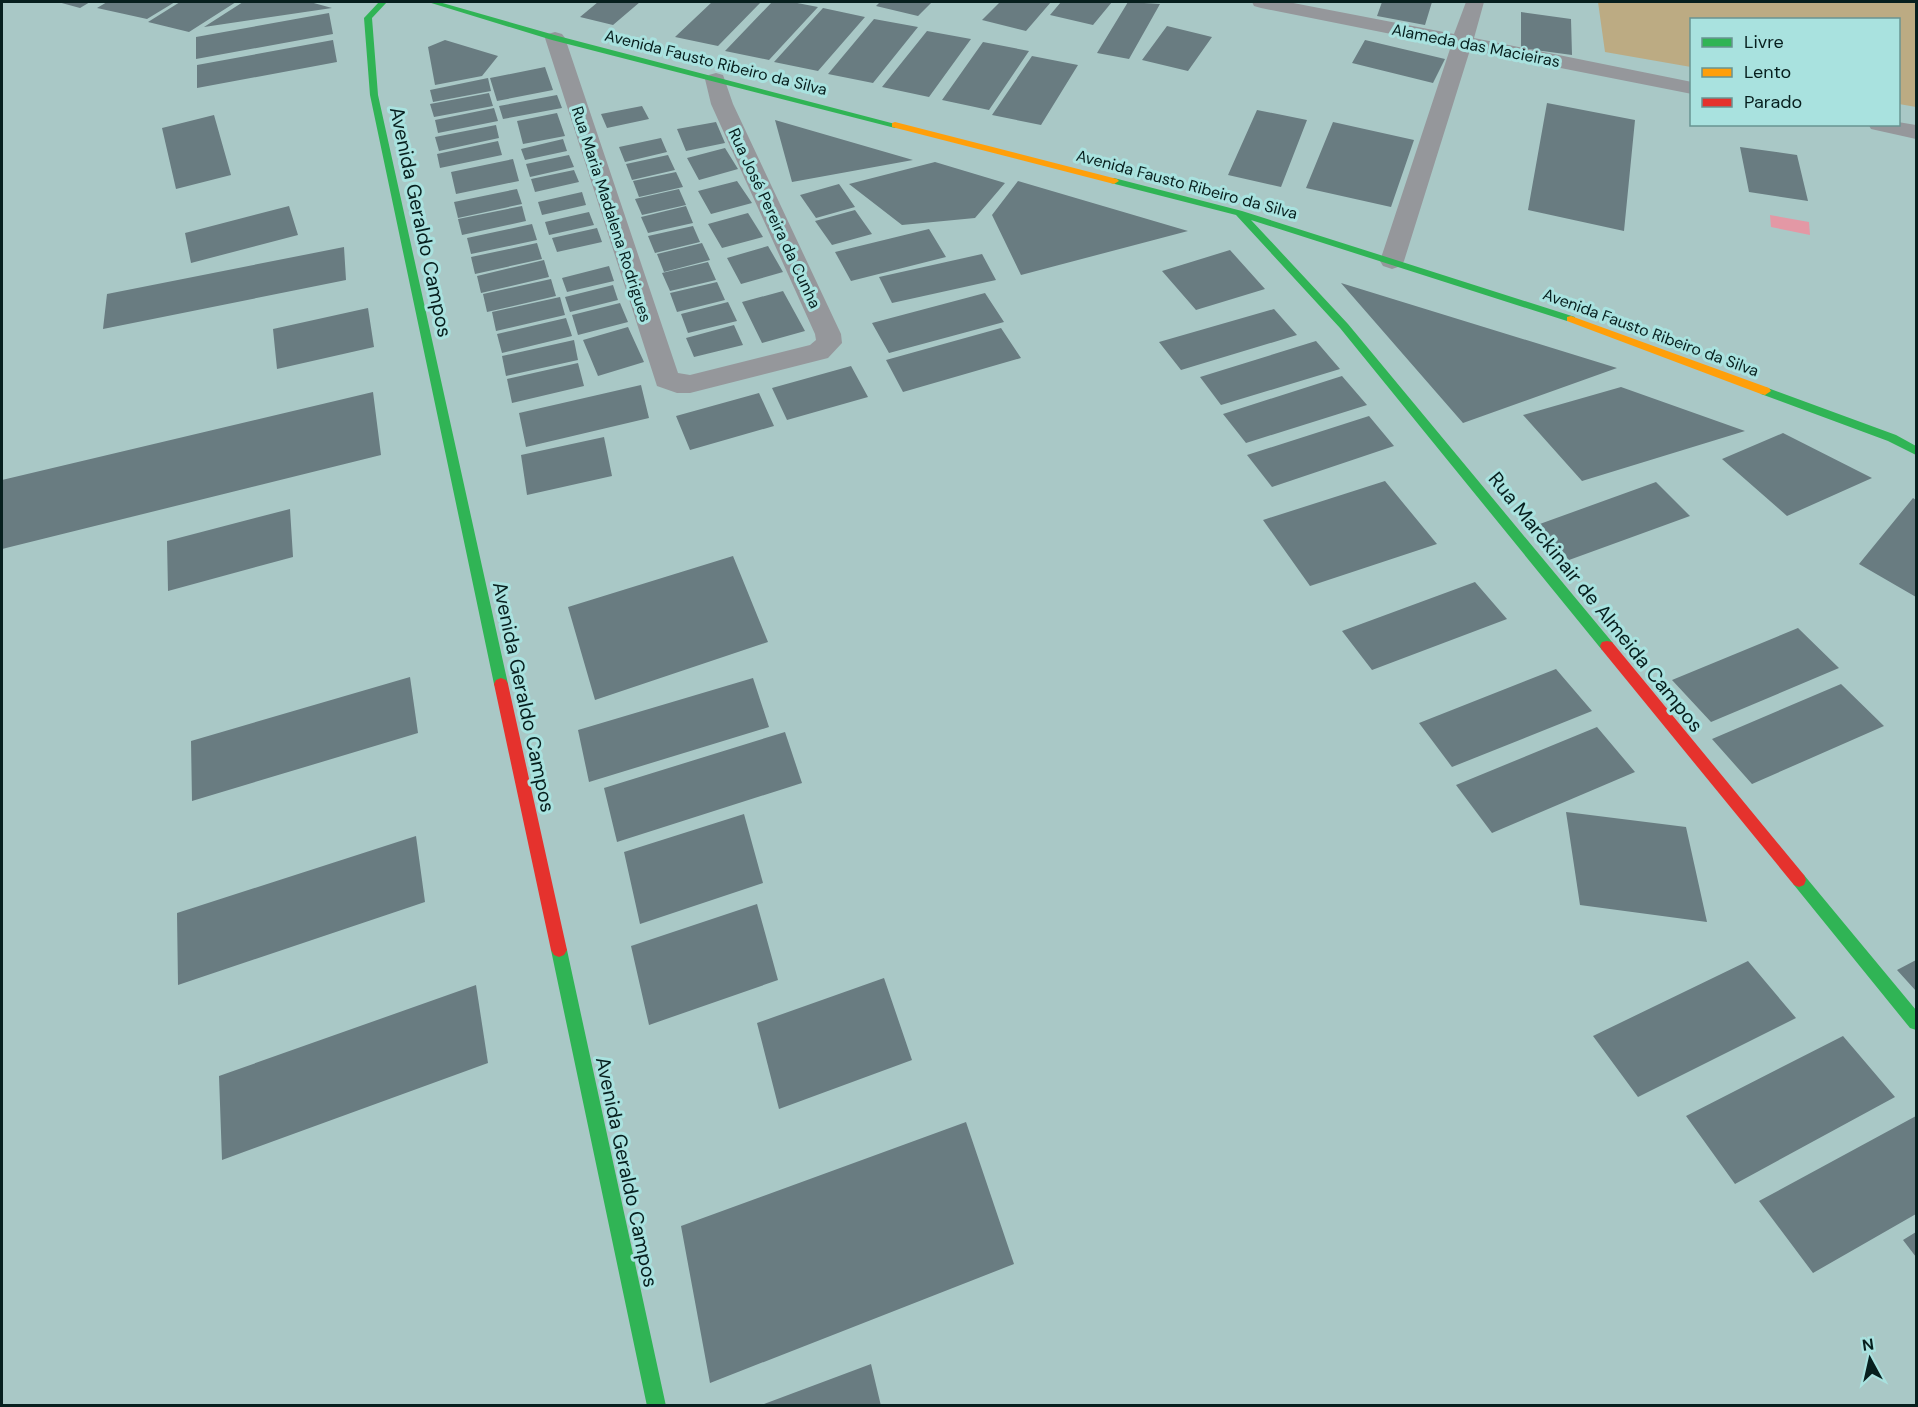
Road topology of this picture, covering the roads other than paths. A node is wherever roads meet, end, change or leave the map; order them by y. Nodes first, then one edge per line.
1 (383, 2) edge
2 (432, 2) edge
3 (1261, 2) edge
4 (1476, 2) edge
5 (555, 38) junction
6 (1462, 43) junction
7 (716, 80) junction
8 (1690, 88) edge
9 (1888, 126) edge
10 (1917, 132) edge
11 (1239, 213) junction
12 (1392, 261) junction
13 (819, 352) joint
14 (1917, 451) edge
15 (1917, 1022) edge
16 (657, 1406) edge

1 - 16 street, Avenida Geraldo Campos
2 - 5 street, Avenida Fausto Ribeiro da Silva
3 - 6 street, Alameda das Macieiras
4 - 6 street
5 - 7 street, Avenida Fausto Ribeiro da Silva
5 - 13 street, Rua Maria Madalena Rodrigues
6 - 8 street, Alameda das Macieiras
6 - 12 street
7 - 11 street, Avenida Fausto Ribeiro da Silva
7 - 13 street, Rua José Pereira da Cunha
9 - 10 street
11 - 12 street, Avenida Fausto Ribeiro da Silva
11 - 15 street, Rua Marckinair de Almeida Campos
12 - 14 street, Avenida Fausto Ribeiro da Silva

